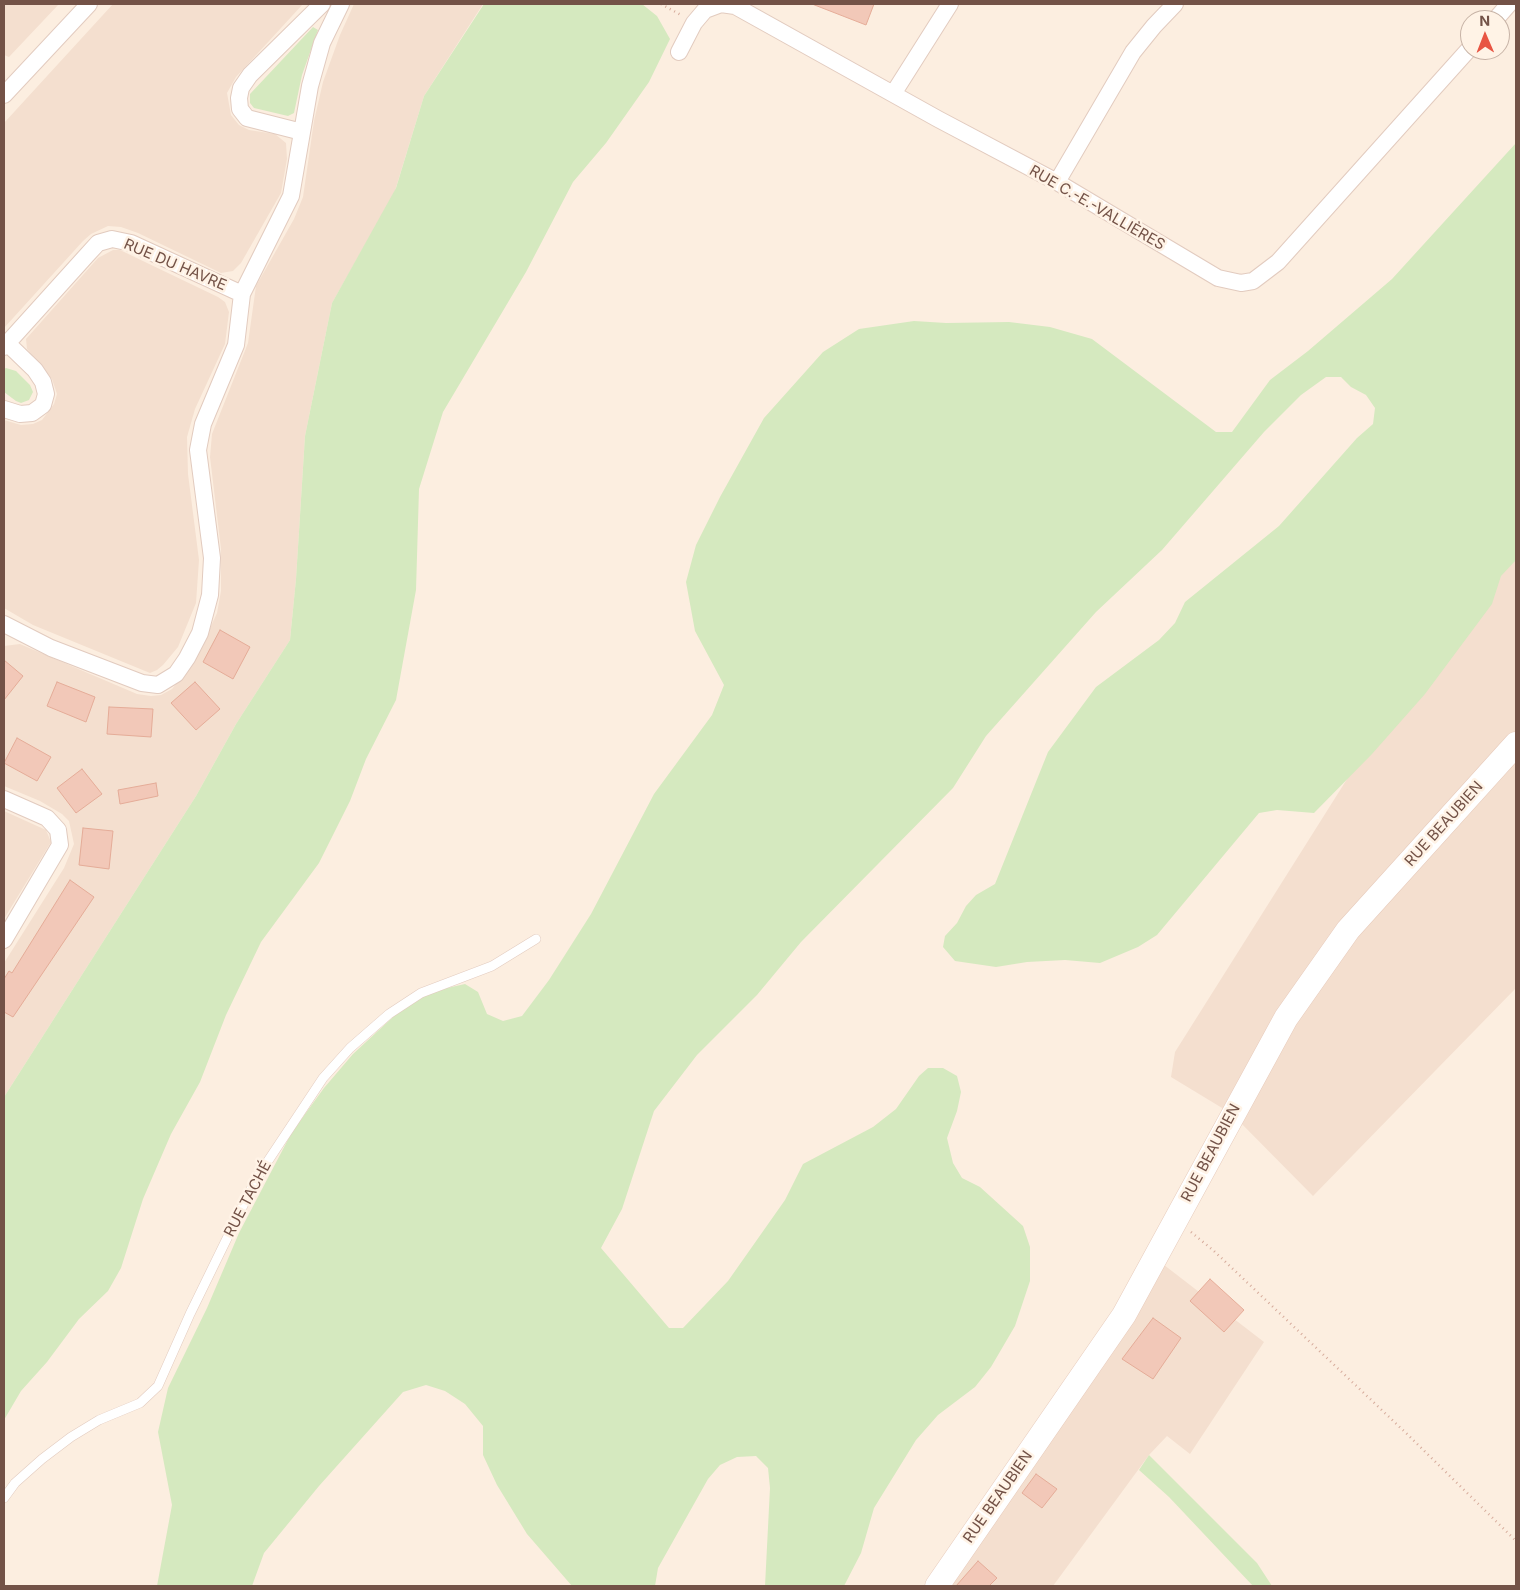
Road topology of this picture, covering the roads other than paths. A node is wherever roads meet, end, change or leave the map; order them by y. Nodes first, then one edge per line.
1 (89, 4) edge
2 (322, 4) edge
3 (341, 4) edge
4 (950, 4) edge
5 (1175, 4) edge
6 (679, 52) dead end
7 (1460, 59) edge
8 (10, 77) edge
9 (893, 94) junction
10 (4, 95) edge
11 (302, 132) junction
12 (1057, 182) junction
13 (242, 294) junction
14 (6, 345) edge
15 (4, 409) edge
16 (4, 624) edge
17 (1516, 744) edge
18 (4, 799) edge
19 (536, 939) dead end
20 (4, 940) edge
21 (4, 1498) edge
22 (937, 1586) edge

1 - 8 street
2 - 11 street
3 - 11 street
4 - 9 street
5 - 12 street
6 - 9 street, RUE C.-E.-VALLIÈRES
7 - 12 street, RUE C.-E.-VALLIÈRES
8 - 10 street
9 - 12 street, RUE C.-E.-VALLIÈRES
11 - 13 street
13 - 14 street, RUE DU HAVRE
13 - 16 street
14 - 15 street
17 - 22 main road, RUE BEAUBIEN
18 - 20 street
19 - 21 lane, RUE TACHÉ

